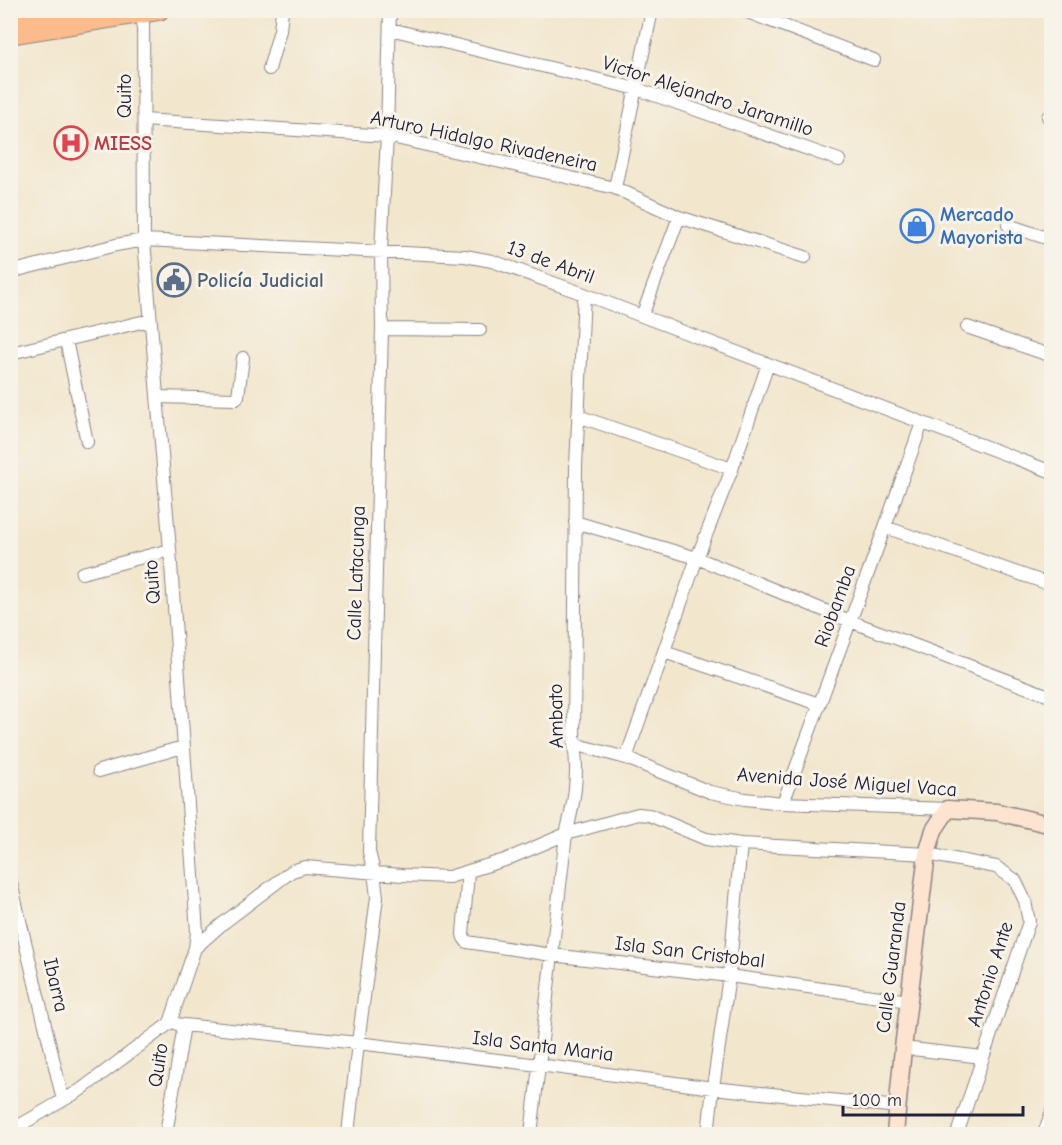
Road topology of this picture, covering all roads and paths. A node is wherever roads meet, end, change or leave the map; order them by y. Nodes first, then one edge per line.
1 (51, 10) edge
2 (282, 10) edge
3 (390, 10) edge
4 (652, 10) edge
5 (742, 10) edge
6 (149, 12) edge
7 (10, 21) edge
8 (390, 29) junction
9 (10, 34) edge
10 (874, 60) dead end
11 (269, 69) dead end
12 (637, 89) junction
13 (144, 120) junction
14 (387, 136) junction
15 (839, 160) dead end
16 (615, 188) junction
17 (679, 217) junction
18 (1008, 225) dead end
19 (144, 240) junction
20 (1052, 240) edge
21 (381, 251) junction
22 (805, 257) dead end
23 (10, 272) edge
24 (584, 294) junction
25 (642, 316) junction
26 (150, 320) junction
27 (967, 327) dead end
28 (382, 329) junction
29 (480, 330) dead end
30 (66, 340) junction
31 (15, 352) dead end
32 (1052, 357) edge
33 (243, 358) dead end
34 (768, 364) junction
35 (157, 397) junction
36 (578, 416) junction
37 (922, 423) junction
38 (87, 442) dead end
39 (732, 469) junction
40 (1052, 472) edge
41 (576, 522) junction
42 (885, 527) junction
43 (170, 550) junction
44 (697, 558) junction
45 (82, 573) dead end
46 (1052, 585) edge
47 (850, 621) junction
48 (664, 652) junction
49 (1052, 697) edge
50 (819, 704) junction
51 (574, 744) junction
52 (183, 747) junction
53 (626, 758) junction
54 (99, 771) dead end
55 (783, 803) junction
56 (948, 809) junction
57 (1052, 825) edge
58 (566, 834) junction
59 (741, 844) junction
60 (927, 854) junction
61 (374, 872) junction
62 (468, 872) junction
63 (10, 879) edge
64 (195, 948) junction
65 (552, 955) junction
66 (729, 976) junction
67 (909, 1000) junction
68 (170, 1023) junction
69 (184, 1025) junction
70 (358, 1043) junction
71 (903, 1048) junction
72 (983, 1057) junction
73 (539, 1065) junction
74 (713, 1088) junction
75 (63, 1100) junction
76 (898, 1107) junction
77 (1052, 1111) edge
78 (10, 1131) edge
79 (166, 1134) edge
80 (348, 1134) edge
81 (531, 1134) edge
82 (708, 1134) edge
83 (895, 1134) edge
84 (957, 1134) edge
85 (1044, 1134) edge

1 - 7 main road
2 - 11 street
3 - 8 street, Calle Latacunga
4 - 12 street
5 - 10 street
6 - 9 main road
6 - 13 street, Quito
8 - 12 street, Victor Alejandro Jaramillo
8 - 14 street, Calle Latacunga
12 - 15 street, Victor Alejandro Jaramillo
12 - 16 street
13 - 14 street, Arturo Hidalgo Rivadeneira
13 - 19 street, Quito
14 - 16 street, Arturo Hidalgo Rivadeneira
14 - 21 street, Calle Latacunga
16 - 17 street, Arturo Hidalgo Rivadeneira
17 - 22 street, Arturo Hidalgo Rivadeneira
17 - 25 street
18 - 20 street
19 - 21 street, 13 de Abril
19 - 23 street, 13 de Abril
19 - 26 street, Quito
21 - 24 street, 13 de Abril
21 - 28 street, Calle Latacunga
24 - 25 street, 13 de Abril
24 - 36 street, Ambato
25 - 34 street, 13 de Abril
26 - 30 street
26 - 35 street, Quito
27 - 32 street
28 - 29 street
28 - 61 street, Calle Latacunga
30 - 31 street
30 - 38 street
33 - 35 street
34 - 37 street, 13 de Abril
34 - 39 street
35 - 43 street, Quito
36 - 39 street
36 - 41 street, Ambato
37 - 40 street, 13 de Abril
37 - 42 street, Riobamba
39 - 44 street
41 - 44 street
41 - 51 street, Ambato
42 - 46 street
42 - 47 street, Riobamba
43 - 45 street
43 - 52 street, Quito
44 - 47 street
44 - 48 street
47 - 49 street
47 - 50 street, Riobamba
48 - 50 street
48 - 53 street
50 - 55 street, Riobamba
51 - 53 street, Avenida José Miguel Vaca
51 - 58 street, Ambato
52 - 54 street
52 - 64 street, Quito
53 - 55 street, Avenida José Miguel Vaca
55 - 56 street, Avenida José Miguel Vaca
56 - 57 street, Avenida José Miguel Vaca
56 - 60 street, Calle Guaranda
58 - 59 street, Antonio Ante
58 - 62 street, Antonio Ante
58 - 65 street, Ambato
59 - 60 street, Antonio Ante
59 - 66 street
60 - 67 street, Calle Guaranda
60 - 72 street, Antonio Ante
61 - 62 street, Antonio Ante
61 - 64 street, Antonio Ante
61 - 70 street, Calle Latacunga
62 - 65 street, Isla San Cristobal
63 - 75 street, Ibarra
64 - 68 street, Quito
65 - 66 street, Isla San Cristobal
65 - 73 street, Ambato
66 - 67 street, Isla San Cristobal
66 - 74 street
67 - 71 street, Calle Guaranda
68 - 69 street, Quito
68 - 75 street
69 - 70 street, Isla Santa Maria
69 - 79 street, Quito
70 - 73 street, Isla Santa Maria
70 - 80 street, Calle Latacunga
71 - 72 street
71 - 76 street, Calle Guaranda
72 - 84 street, Antonio Ante
73 - 74 street, Isla Santa Maria
73 - 81 street, Ambato
74 - 76 street, Isla Santa Maria
74 - 82 street
75 - 78 street
76 - 83 street, Calle Guaranda
77 - 85 street

